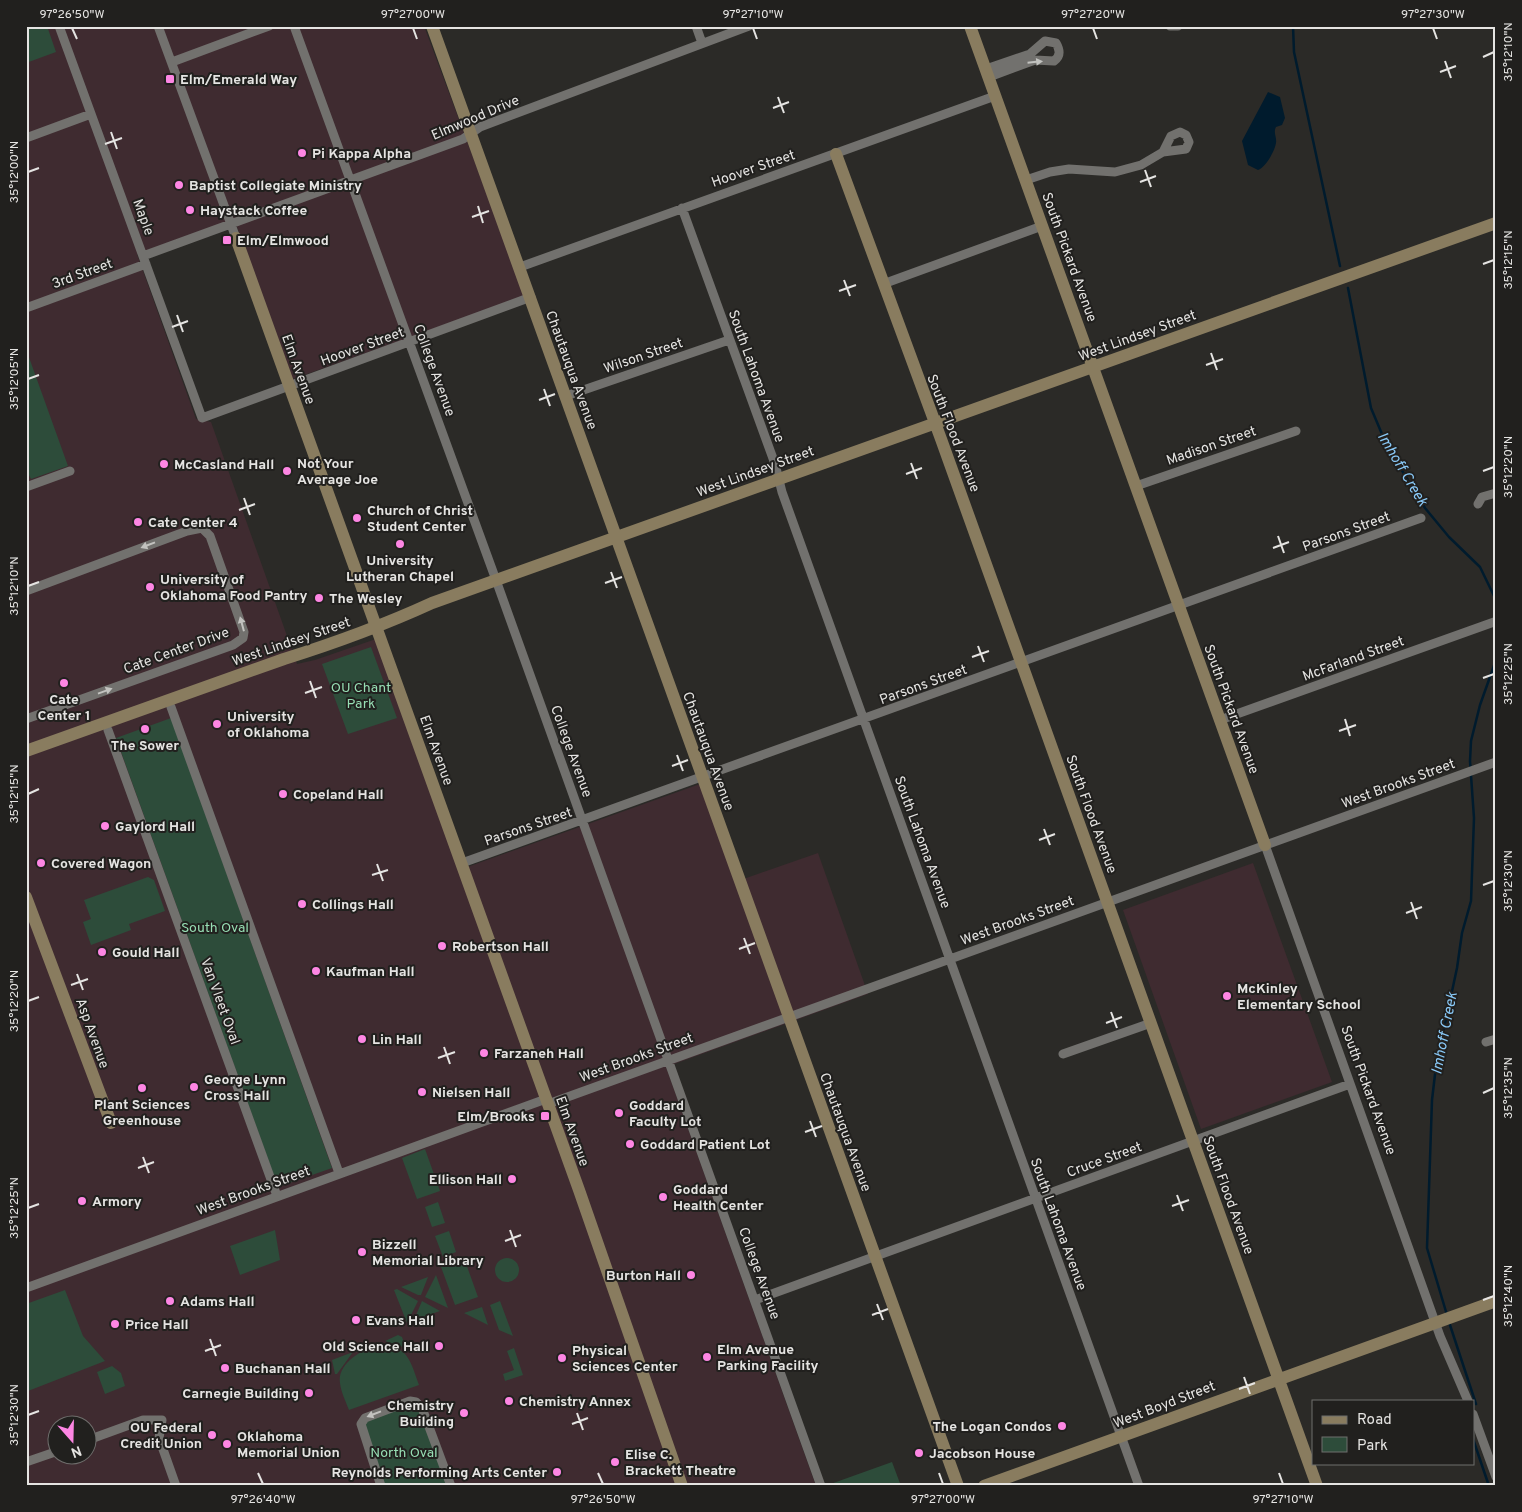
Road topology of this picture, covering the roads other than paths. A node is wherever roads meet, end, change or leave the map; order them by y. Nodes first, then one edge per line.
1 (59, 26) edge
2 (158, 26) edge
3 (269, 26) edge
4 (294, 26) edge
5 (432, 26) edge
6 (696, 26) edge
7 (749, 26) edge
8 (970, 26) edge
9 (1170, 26) edge
10 (1178, 26) edge
11 (702, 43) junction
12 (172, 62) junction
13 (988, 73) junction
14 (995, 96) junction
15 (91, 114) junction
16 (471, 133) junction
17 (26, 138) edge
18 (1163, 152) dead end
19 (836, 154) junction
20 (1026, 180) junction
21 (350, 181) junction
22 (682, 208) junction
23 (1496, 223) edge
24 (231, 224) junction
25 (1042, 226) junction
26 (212, 231) joint
27 (236, 238) joint
28 (145, 260) junction
29 (520, 267) junction
30 (883, 284) junction
31 (531, 297) junction
32 (26, 308) edge
33 (729, 340) junction
34 (410, 342) junction
35 (1093, 366) junction
36 (289, 387) junction
37 (566, 396) junction
38 (202, 418) joint
39 (934, 423) junction
40 (1296, 430) dead end
41 (70, 471) dead end
42 (779, 479) junction
43 (1136, 486) junction
44 (26, 487) edge
45 (1496, 493) edge
46 (1478, 504) dead end
47 (1421, 518) dead end
48 (617, 536) junction
49 (496, 580) junction
50 (26, 591) edge
51 (1180, 606) junction
52 (1494, 622) dead end
53 (377, 627) junction
54 (1022, 662) junction
55 (171, 707) dead end
56 (26, 719) edge
57 (864, 719) junction
58 (1220, 720) junction
59 (108, 730) dead end
60 (26, 751) edge
61 (1492, 764) edge
62 (703, 777) junction
63 (583, 821) junction
64 (1265, 845) junction
65 (462, 863) junction
66 (26, 897) edge
67 (1108, 902) junction
68 (950, 959) junction
69 (789, 1017) junction
70 (1151, 1023) junction
71 (1496, 1039) edge
72 (1486, 1042) dead end
73 (1063, 1054) dead end
74 (668, 1060) junction
75 (1350, 1084) junction
76 (547, 1101) junction
77 (112, 1123) dead end
78 (1194, 1141) junction
79 (339, 1173) junction
80 (277, 1196) junction
81 (1035, 1198) junction
82 (874, 1256) junction
83 (26, 1288) edge
84 (754, 1300) junction
85 (1496, 1300) edge
86 (1437, 1322) junction
87 (1279, 1378) junction
88 (1468, 1400) edge
89 (1474, 1417) edge
90 (98, 1436) edge
91 (1122, 1436) junction
92 (48, 1454) edge
93 (26, 1462) edge
94 (1496, 1477) edge
95 (176, 1486) edge
96 (381, 1486) edge
97 (451, 1486) edge
98 (682, 1486) edge
99 (822, 1486) edge
100 (958, 1486) edge
101 (984, 1486) edge
102 (1139, 1486) edge
103 (1317, 1486) edge

1 - 15 street, Maple
2 - 12 street, Elm Avenue
3 - 12 street
4 - 21 street, College Avenue
5 - 16 street, Chautauqua Avenue
6 - 11 street
7 - 11 street, Elmwood Drive
8 - 13 street, South Pickard Avenue
9 - 10 street
11 - 16 street, Elmwood Drive
12 - 24 street, Elm Avenue
13 -> 13 street
13 - 14 street, South Pickard Avenue
14 - 19 street, Hoover Street
14 - 20 street, South Pickard Avenue
15 - 17 street
15 - 28 street, Maple
16 - 21 street, Elmwood Drive
16 - 29 street, Chautauqua Avenue
18 - 20 street
19 - 22 street, Hoover Street
19 - 30 street, South Flood Avenue
20 - 25 street, South Pickard Avenue
21 - 24 street, Elmwood Drive
21 - 34 street, College Avenue
22 - 29 street, Hoover Street
22 - 33 street, South Lahoma Avenue
23 - 35 street, West Lindsey Street
24 - 26 street, Elmwood Drive
24 - 27 street, Elm Avenue
25 - 30 street
25 - 35 street, South Pickard Avenue
26 - 28 street, 3rd Street
27 - 36 street, Elm Avenue
28 - 32 street, 3rd Street
28 - 38 street, Maple
29 - 31 street, Chautauqua Avenue
30 - 39 street, South Flood Avenue
31 - 34 street, Hoover Street
31 - 37 street, Chautauqua Avenue
33 - 37 street, Wilson Street
33 - 42 street, South Lahoma Avenue
34 - 36 street, Hoover Street
34 - 49 street, College Avenue
35 - 39 street, West Lindsey Street
35 - 43 street, South Pickard Avenue
36 - 38 street, Hoover Street
36 - 53 street, Elm Avenue
37 - 48 street, Chautauqua Avenue
39 - 42 street, West Lindsey Street
39 - 54 street, South Flood Avenue
40 - 43 street, Madison Street
41 - 44 street
42 - 48 street, West Lindsey Street
42 - 57 street, South Lahoma Avenue
43 - 51 street, South Pickard Avenue
45 - 46 street
47 - 51 street, Parsons Street
48 - 49 street, West Lindsey Street
48 - 62 street, Chautauqua Avenue
49 - 53 street, West Lindsey Street
49 - 63 street, College Avenue
56 -> 50 street, Cate Center Drive
51 - 54 street, Parsons Street
51 - 58 street, South Pickard Avenue
52 - 58 street, McFarland Street
53 - 60 street, West Lindsey Street
53 - 65 street, Elm Avenue
54 - 57 street, Parsons Street
54 - 67 street, South Flood Avenue
55 - 79 street
57 - 62 street, Parsons Street
57 - 68 street, South Lahoma Avenue
58 - 64 street, South Pickard Avenue
59 - 80 street, Van Vleet Oval
61 - 64 street, West Brooks Street
62 - 63 street, Parsons Street
62 - 69 street, Chautauqua Avenue
63 - 65 street, Parsons Street
63 - 74 street, College Avenue
64 - 67 street, West Brooks Street
64 - 75 street, South Pickard Avenue
65 - 76 street, Elm Avenue
66 - 77 street, Asp Avenue
67 - 68 street, West Brooks Street
67 - 70 street, South Flood Avenue
68 - 69 street, West Brooks Street
68 - 81 street, South Lahoma Avenue
69 - 74 street, West Brooks Street
69 - 82 street, Chautauqua Avenue
70 - 73 street
70 - 78 street, South Flood Avenue
71 - 72 street
74 - 76 street, West Brooks Street
74 - 84 street, College Avenue
75 - 78 street, Cruce Street
75 - 86 street, South Pickard Avenue
76 - 79 street, West Brooks Street
76 - 98 street, Elm Avenue
78 - 81 street, Cruce Street
78 - 87 street, South Flood Avenue
79 - 80 street, West Brooks Street
80 - 83 street, West Brooks Street
81 - 82 street, Cruce Street
81 - 91 street, South Lahoma Avenue
82 - 84 street, Cruce Street
82 - 100 street, Chautauqua Avenue
84 - 99 street, College Avenue
85 - 86 street, West Boyd Street
86 - 87 street, West Boyd Street
86 - 88 street, South Pickard Avenue
87 - 91 street, West Boyd Street
87 - 103 street, South Flood Avenue
89 - 94 street
90 - 95 street
91 - 101 street, West Boyd Street
91 - 102 street, South Lahoma Avenue
92 - 93 street
97 -> 96 street

